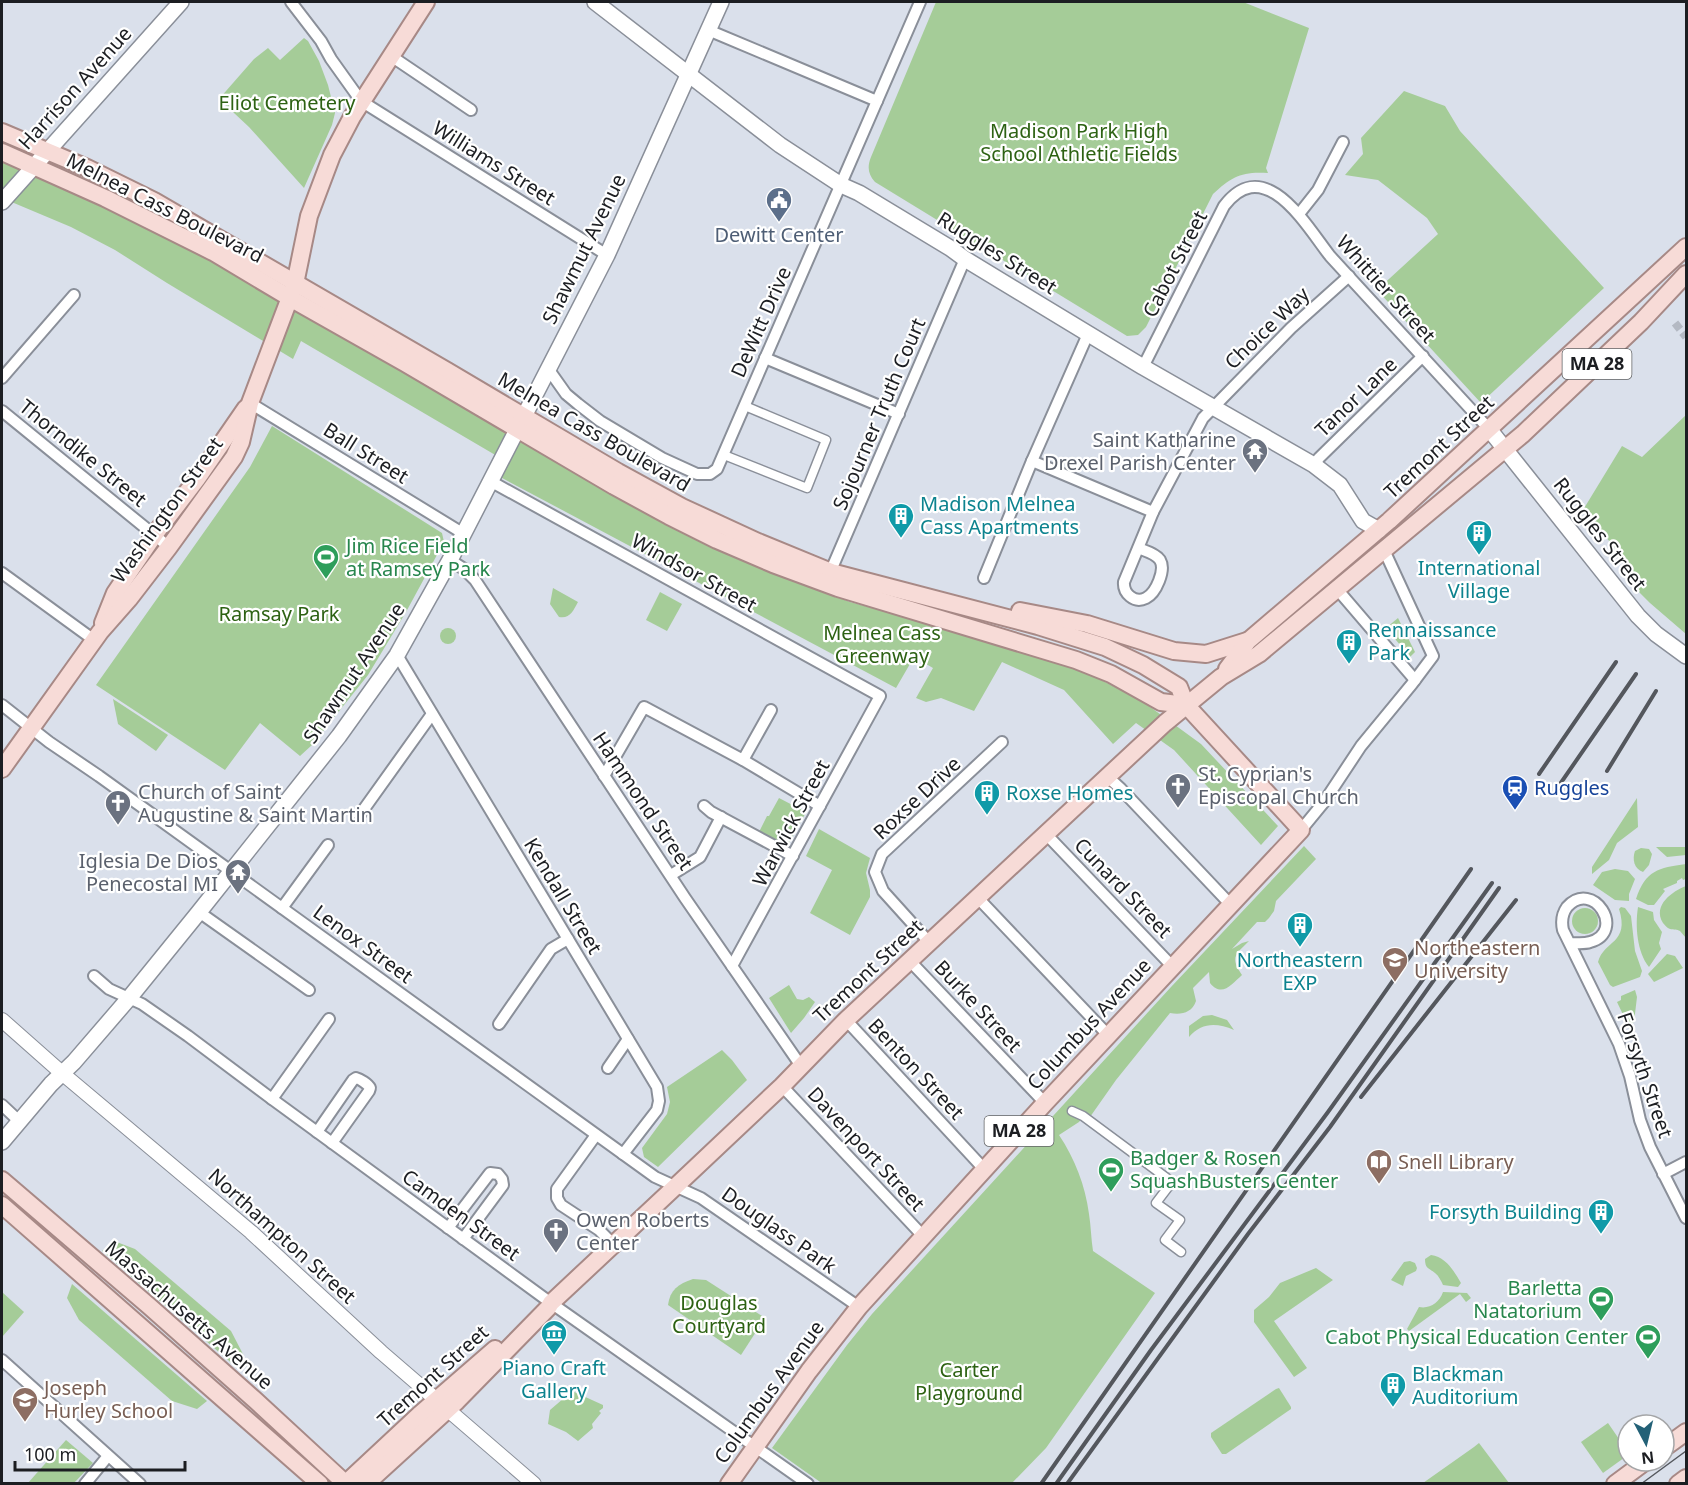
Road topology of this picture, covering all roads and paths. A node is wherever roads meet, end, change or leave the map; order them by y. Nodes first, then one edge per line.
1 (181, 2) edge
2 (291, 2) edge
3 (426, 2) edge
4 (595, 2) edge
5 (721, 2) edge
6 (920, 2) edge
7 (708, 30) junction
8 (391, 56) junction
9 (688, 75) junction
10 (361, 101) junction
11 (878, 101) junction
12 (471, 110) dead end
13 (2, 132) edge
14 (1343, 142) dead end
15 (46, 151) junction
16 (2, 152) edge
17 (33, 166) junction
18 (841, 184) junction
19 (1250, 188) joint
20 (2, 202) edge
21 (1299, 214) junction
22 (1686, 247) edge
23 (608, 255) junction
24 (965, 259) junction
25 (1686, 274) edge
26 (1349, 276) junction
27 (292, 291) junction
28 (74, 295) dead end
29 (1088, 334) junction
30 (1423, 356) junction
31 (765, 358) junction
32 (1143, 367) junction
33 (549, 370) junction
34 (2, 378) edge
35 (250, 403) junction
36 (745, 406) junction
37 (1212, 407) junction
38 (2, 411) edge
39 (899, 414) junction
40 (522, 423) junction
41 (1489, 429) junction
42 (1505, 449) junction
43 (724, 455) junction
44 (1032, 460) junction
45 (1314, 465) junction
46 (492, 482) junction
47 (1153, 512) junction
48 (1379, 530) junction
49 (155, 534) junction
50 (464, 534) junction
51 (169, 547) junction
52 (1138, 548) junction
53 (1384, 550) junction
54 (450, 560) junction
55 (2, 573) edge
56 (828, 578) junction
57 (984, 578) dead end
58 (1337, 589) junction
59 (919, 595) junction
60 (97, 636) junction
61 (1248, 641) junction
62 (397, 655) junction
63 (1686, 656) edge
64 (1221, 676) junction
65 (1415, 680) junction
66 (880, 696) joint
67 (2, 705) edge
68 (1186, 705) junction
69 (771, 710) dead end
70 (432, 714) junction
71 (31, 728) junction
72 (1002, 742) dead end
73 (743, 760) junction
74 (2, 770) edge
75 (604, 776) junction
76 (1108, 777) junction
77 (704, 806) dead end
78 (820, 806) junction
79 (359, 816) dead end
80 (721, 817) junction
81 (1301, 830) junction
82 (1047, 835) junction
83 (328, 845) dead end
84 (794, 856) junction
85 (232, 872) junction
86 (670, 876) junction
87 (977, 897) junction
88 (1230, 904) junction
89 (282, 908) junction
90 (200, 912) junction
91 (568, 939) junction
92 (929, 942) junction
93 (1571, 943) junction
94 (909, 960) junction
95 (732, 966) junction
96 (1172, 966) junction
97 (94, 976) dead end
98 (309, 990) dead end
99 (130, 998) junction
100 (328, 1019) dead end
101 (2, 1020) edge
102 (846, 1020) junction
103 (499, 1024) dead end
104 (1107, 1035) junction
105 (628, 1039) junction
106 (801, 1066) junction
107 (608, 1068) dead end
108 (63, 1074) junction
109 (782, 1086) junction
110 (272, 1099) junction
111 (1045, 1103) junction
112 (2, 1105) edge
113 (1072, 1111) dead end
114 (19, 1121) junction
115 (317, 1132) junction
116 (596, 1135) junction
117 (2, 1142) edge
118 (332, 1143) junction
119 (623, 1154) junction
120 (1686, 1162) edge
121 (984, 1169) junction
122 (1664, 1174) junction
123 (2, 1180) edge
124 (676, 1186) junction
125 (2, 1205) edge
126 (1686, 1218) edge
127 (448, 1228) junction
128 (923, 1236) junction
129 (463, 1239) junction
130 (613, 1244) junction
131 (1181, 1252) dead end
132 (551, 1302) junction
133 (859, 1306) junction
134 (2, 1360) edge
135 (442, 1404) junction
136 (755, 1446) junction
137 (108, 1456) junction
138 (1630, 1473) edge
139 (1686, 1478) edge
140 (345, 1483) edge
141 (85, 1484) edge
142 (140, 1484) edge
143 (320, 1484) edge
144 (366, 1484) edge
145 (534, 1484) edge
146 (729, 1484) edge
147 (808, 1484) edge
148 (1615, 1484) edge
149 (1678, 1484) edge

1 - 15 main road, Harrison Avenue
2 - 10 street
3 - 8 main road, Washington Street
4 - 9 main road, Ruggles Street
5 - 7 main road, Shawmut Avenue
6 - 11 street, DeWitt Drive
7 - 9 main road, Shawmut Avenue
7 - 11 street
8 - 10 main road, Washington Street
8 - 12 street
9 - 18 main road, Ruggles Street
9 - 23 main road, Shawmut Avenue
10 - 23 street, Williams Street
10 - 27 main road, Washington Street
11 - 18 street, DeWitt Drive
13 - 15 main road, Melnea Cass Boulevard
14 - 21 street
15 - 17 main road, Harrison Avenue
15 - 27 main road, Melnea Cass Boulevard
16 - 17 main road, Melnea Cass Boulevard
17 - 20 main road, Harrison Avenue
17 - 27 main road, Melnea Cass Boulevard
18 - 24 main road, Ruggles Street
18 - 31 street, DeWitt Drive
19 - 21 street, Whittier Street
19 - 32 street, Cabot Street
21 - 26 street, Whittier Street
22 - 41 main road, Tremont Street / MA 28
23 - 33 main road, Shawmut Avenue
24 - 29 main road, Ruggles Street
24 - 39 street, Sojourner Truth Court
25 - 42 main road, Tremont Street / MA 28
26 - 30 street, Whittier Street
26 - 37 street, Choice Way
27 - 35 main road, Washington Street
27 - 40 main road, Melnea Cass Boulevard
28 - 34 street
29 - 32 main road, Ruggles Street
29 - 44 street
30 - 41 street, Whittier Street
30 - 45 street, Tanor Lane
31 - 36 street, DeWitt Drive
31 - 39 street
32 - 37 main road, Ruggles Street
33 - 40 main road, Shawmut Avenue
33 - 43 street, DeWitt Drive
35 - 49 main road, Washington Street
35 - 50 street, Ball Street
35 - 51 main road, Washington Street
36 - 43 street, DeWitt Drive
36 - 43 street, Sojourner Truth Court
37 - 45 main road, Ruggles Street
37 - 47 street, Choice Way
38 - 49 street, Thorndike Street
39 - 56 street, Sojourner Truth Court
40 - 46 main road, Shawmut Avenue
40 - 56 main road, Melnea Cass Boulevard
41 - 42 main road, Ruggles Street
41 - 48 main road, Tremont Street / MA 28
42 - 53 main road, Tremont Street / MA 28
42 - 63 main road, Ruggles Street
44 - 47 street
44 - 57 street
45 - 48 main road, Ruggles Street
46 - 50 main road, Shawmut Avenue
46 - 66 street, Windsor Street
47 - 52 street, Choice Way
48 - 61 main road, Tremont Street / MA 28
49 - 51 street, Thorndike Street
49 - 60 main road, Washington Street
50 - 54 main road, Shawmut Avenue
51 - 60 main road, Washington Street
52 - 52 street
53 - 58 main road, Tremont Street / MA 28
53 - 65 street, Columbus Avenue
54 - 62 main road, Shawmut Avenue
54 - 75 street, Hammond Street
55 - 60 street
56 - 59 main road, Melnea Cass Boulevard
56 - 68 main road, Melnea Cass Boulevard
58 - 64 main road, Tremont Street / MA 28
58 - 65 street
59 - 61 main road
59 - 68 main road, Melnea Cass Boulevard
60 - 71 main road, Washington Street
61 - 64 main road, Tremont Street / MA 28
62 - 70 street, Kendall Street
62 - 85 main road, Shawmut Avenue
64 - 68 main road, Tremont Street / MA 28
65 - 81 street, Columbus Avenue
66 - 78 street, Warwick Street
67 - 71 street, Lenox Street
68 - 76 main road, Tremont Street
68 - 81 main road, Melnea Cass Boulevard
69 - 73 street
70 - 79 street
70 - 91 street, Kendall Street
71 - 74 main road, Washington Street
71 - 85 street, Lenox Street
72 - 92 street, Roxse Drive
73 - 75 street
73 - 78 street
75 - 86 street, Hammond Street
76 - 82 main road, Tremont Street
76 - 88 street
77 - 80 street
78 - 84 street, Warwick Street
80 - 84 street
80 - 86 street
81 - 88 main road, Columbus Avenue / MA 28
82 - 87 main road, Tremont Street
82 - 96 street, Cunard Street
83 - 89 street
84 - 95 street, Warwick Street
85 - 89 street, Lenox Street
85 - 90 main road, Shawmut Avenue
86 - 95 street, Hammond Street
87 - 92 main road, Tremont Street
87 - 104 street
88 - 96 main road, Columbus Avenue / MA 28
89 - 116 street, Lenox Street
90 - 98 street
90 - 99 main road, Shawmut Avenue
91 - 103 street
91 - 105 street, Kendall Street
92 - 94 main road, Tremont Street
93 - 93 street, Forsyth Street
93 - 122 street, Forsyth Street
94 - 102 main road, Tremont Street
94 - 111 street, Burke Street
95 - 106 street, Hammond Street
96 - 104 main road, Columbus Avenue / MA 28
97 - 99 street, Camden Street
99 - 108 main road, Shawmut Avenue
99 - 110 street, Camden Street
100 - 110 street
101 - 108 street, Northampton Street
102 - 106 main road, Tremont Street
102 - 121 street, Benton Street
104 - 111 main road, Columbus Avenue / MA 28
105 - 107 street
105 - 119 street, Kendall Street
106 - 109 main road, Tremont Street
108 - 114 main road, Shawmut Avenue
108 - 135 street, Northampton Street
109 - 124 main road, Tremont Street
109 - 128 street, Davenport Street
110 - 115 street, Camden Street
111 - 121 main road, Columbus Avenue / MA 28
112 - 114 street
113 - 131 street
114 - 117 main road, Shawmut Avenue
115 - 118 street, Camden Street
115 - 118 street
116 - 119 street, Lenox Street
116 - 130 street
118 - 127 street, Camden Street
119 - 124 street, Lenox Street
120 - 122 street
121 - 128 main road, Columbus Avenue / MA 28
122 - 126 street, Forsyth Street
123 - 140 main road, Massachusetts Avenue
124 - 130 main road, Tremont Street
124 - 133 street, Douglass Park
125 - 143 main road, Massachusetts Avenue
127 - 129 street, Camden Street
127 - 129 street
128 - 133 main road, Columbus Avenue / MA 28
129 - 132 street, Camden Street
130 - 132 main road, Tremont Street
132 - 135 main road, Tremont Street
132 - 136 street, Camden Street
133 - 136 main road, Columbus Avenue / MA 28
134 - 137 street
135 - 140 main road, Tremont Street
135 - 144 main road, Tremont Street
135 - 145 street, Northampton Street
136 - 146 main road, Columbus Avenue / MA 28
136 - 147 street, Camden Street
137 - 141 street
137 - 142 street
138 - 148 main road
139 - 149 main road

